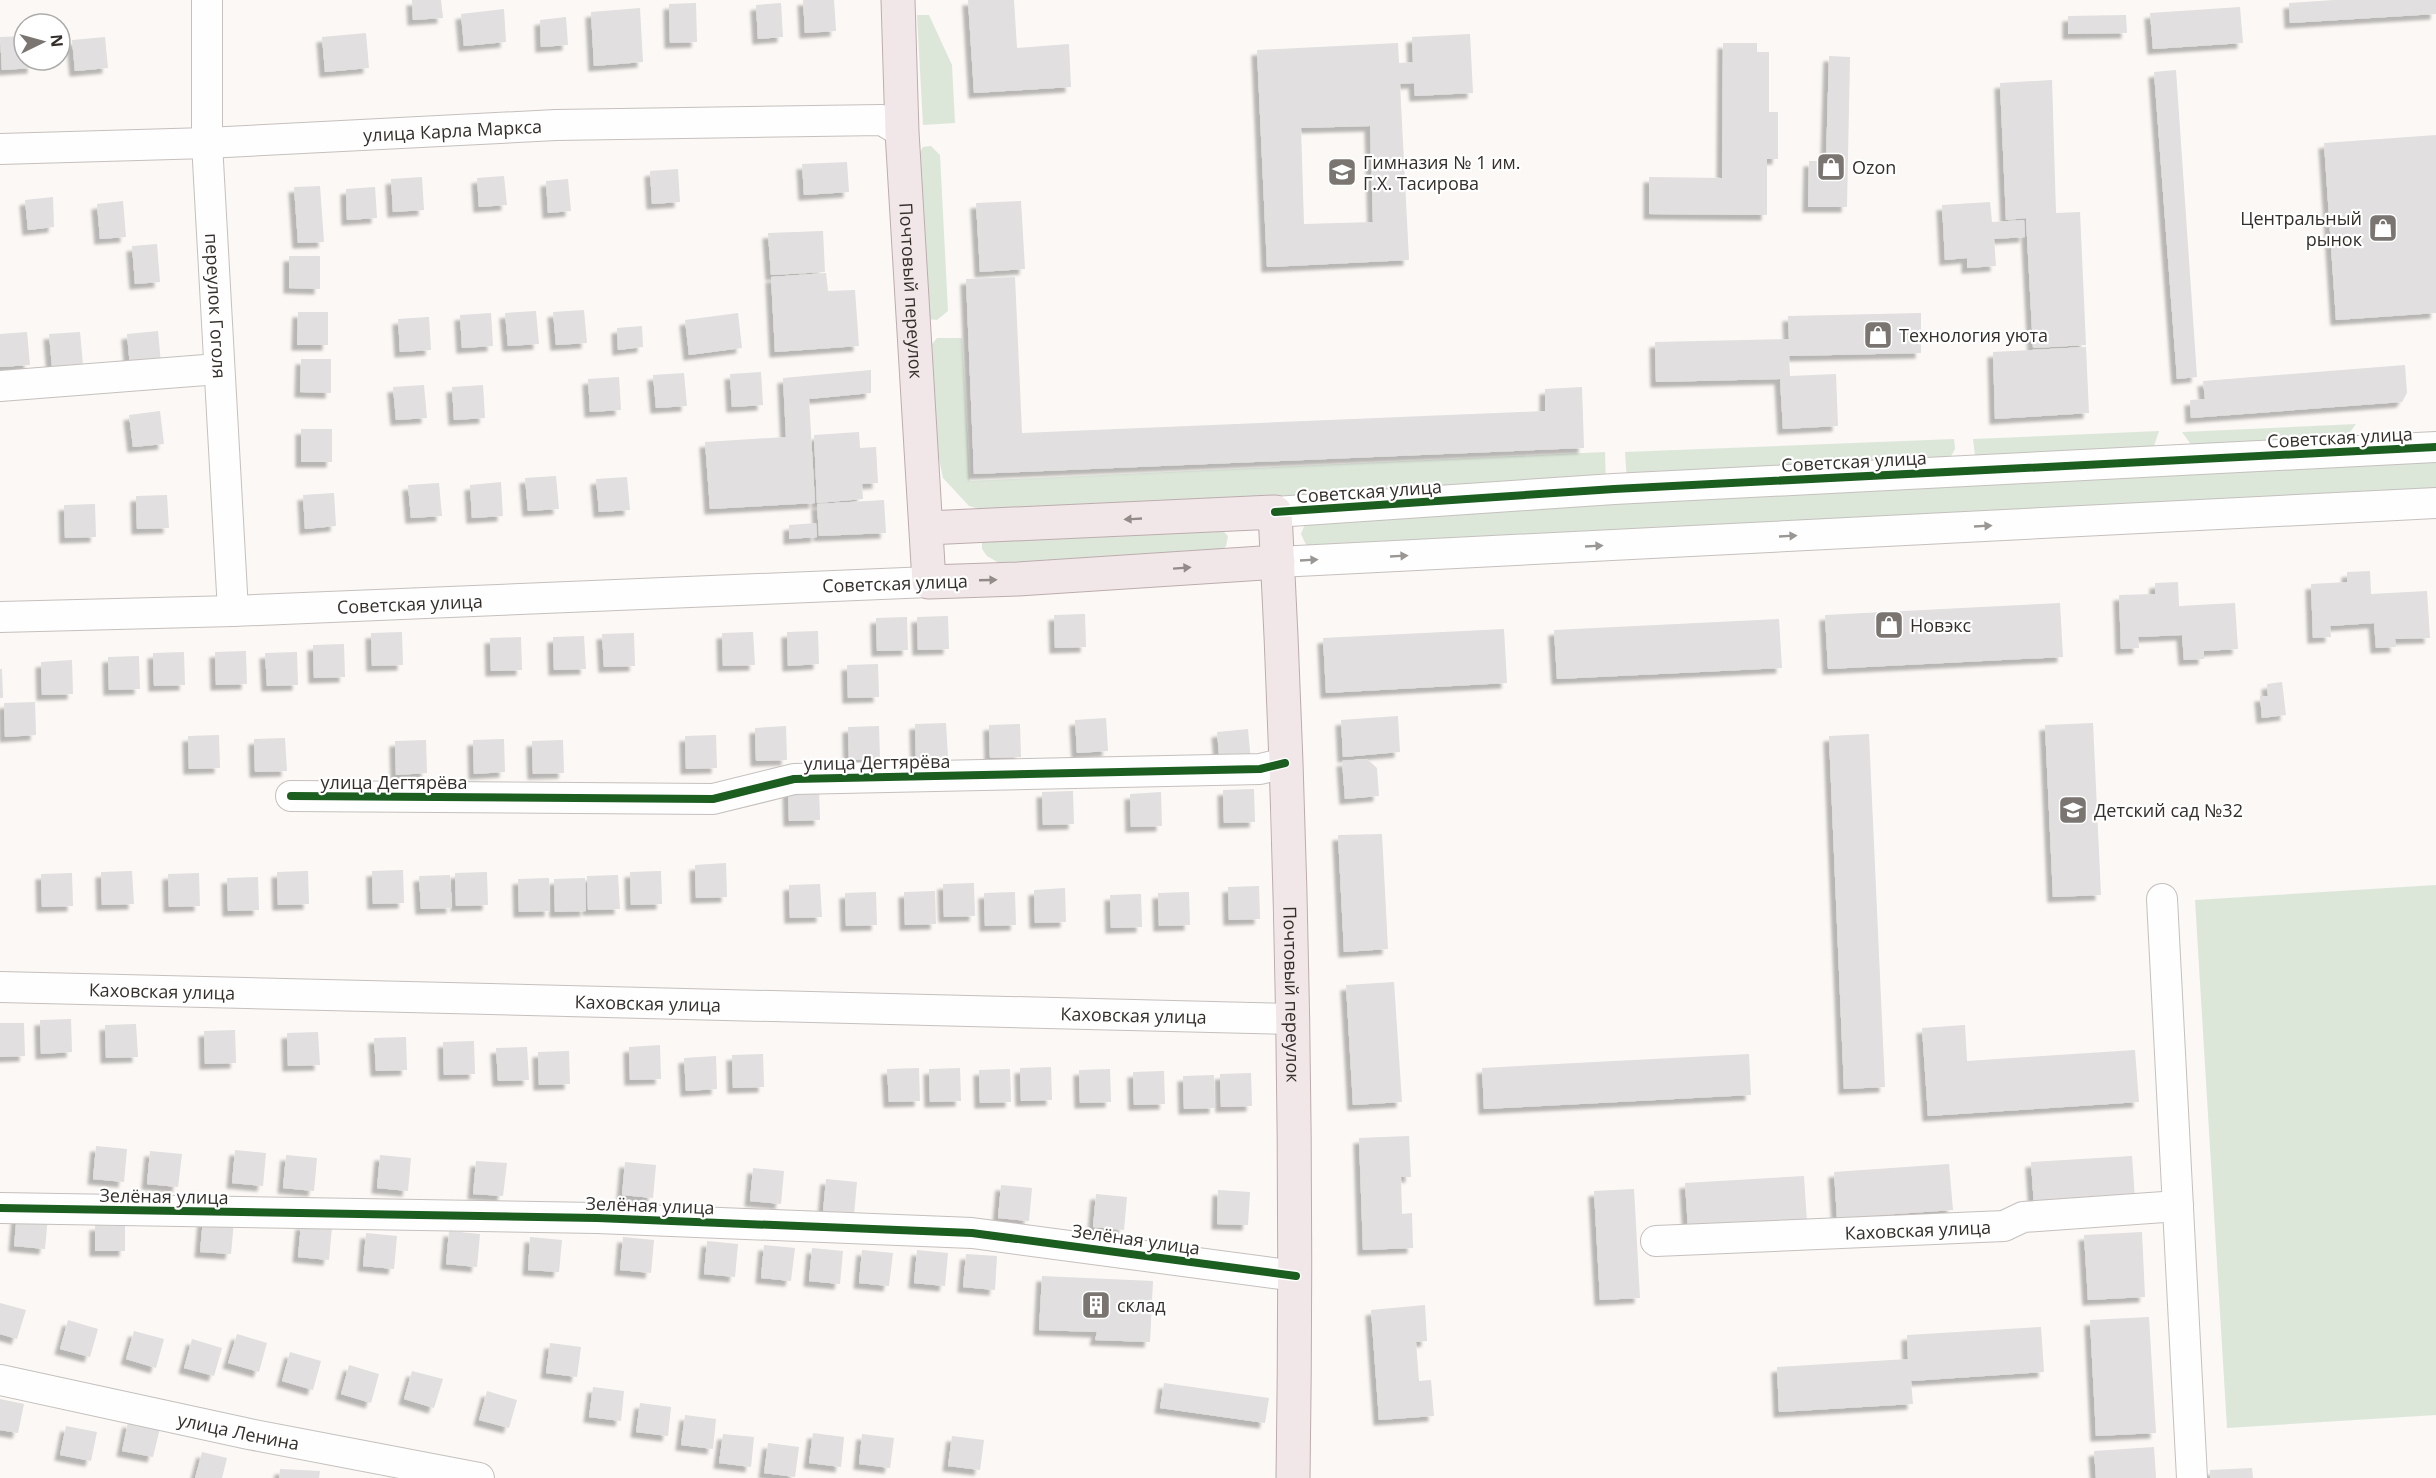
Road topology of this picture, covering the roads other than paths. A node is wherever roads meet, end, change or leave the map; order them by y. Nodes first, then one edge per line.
1 (207, 0) edge
2 (898, 0) edge
3 (902, 132) junction
4 (207, 143) junction
5 (0, 149) edge
6 (218, 369) junction
7 (0, 386) edge
8 (2436, 447) edge
9 (2436, 502) edge
10 (1275, 512) junction
11 (927, 528) junction
12 (1278, 562) junction
13 (929, 582) junction
14 (233, 611) junction
15 (0, 617) edge
16 (1285, 763) junction
17 (291, 796) dead end
18 (2162, 899) dead end
19 (0, 987) edge
20 (1294, 1019) junction
21 (2178, 1206) junction
22 (0, 1208) edge
23 (1656, 1241) dead end
24 (1296, 1276) junction
25 (0, 1380) edge
26 (479, 1478) edge
27 (1293, 1478) edge
28 (2192, 1478) edge

1 - 4 street, переулок Гоголя
2 - 3 main road, Почтовый переулок
3 - 4 street, улица Карла Маркса
3 - 11 main road, Почтовый переулок
4 - 5 street, улица Карла Маркса
4 - 6 street, переулок Гоголя
6 - 7 street
6 - 14 street, переулок Гоголя
8 - 10 street, Советская улица
12 -> 9 street, Советская улица
10 -> 11 main road, Советская улица
10 - 12 main road, Почтовый переулок
11 - 13 main road, Почтовый переулок
13 -> 12 main road, Советская улица
12 - 16 main road, Почтовый переулок
13 - 14 street, Советская улица
14 - 15 street, Советская улица
16 - 17 street, улица Дегтярёва
16 - 20 main road, Почтовый переулок
18 - 21 street
19 - 20 street, Каховская улица
20 - 24 main road, Почтовый переулок
21 - 23 street, Каховская улица
21 - 28 street
22 - 24 street, Зелёная улица
24 - 27 main road, Почтовый переулок
25 - 26 street, улица Ленина

